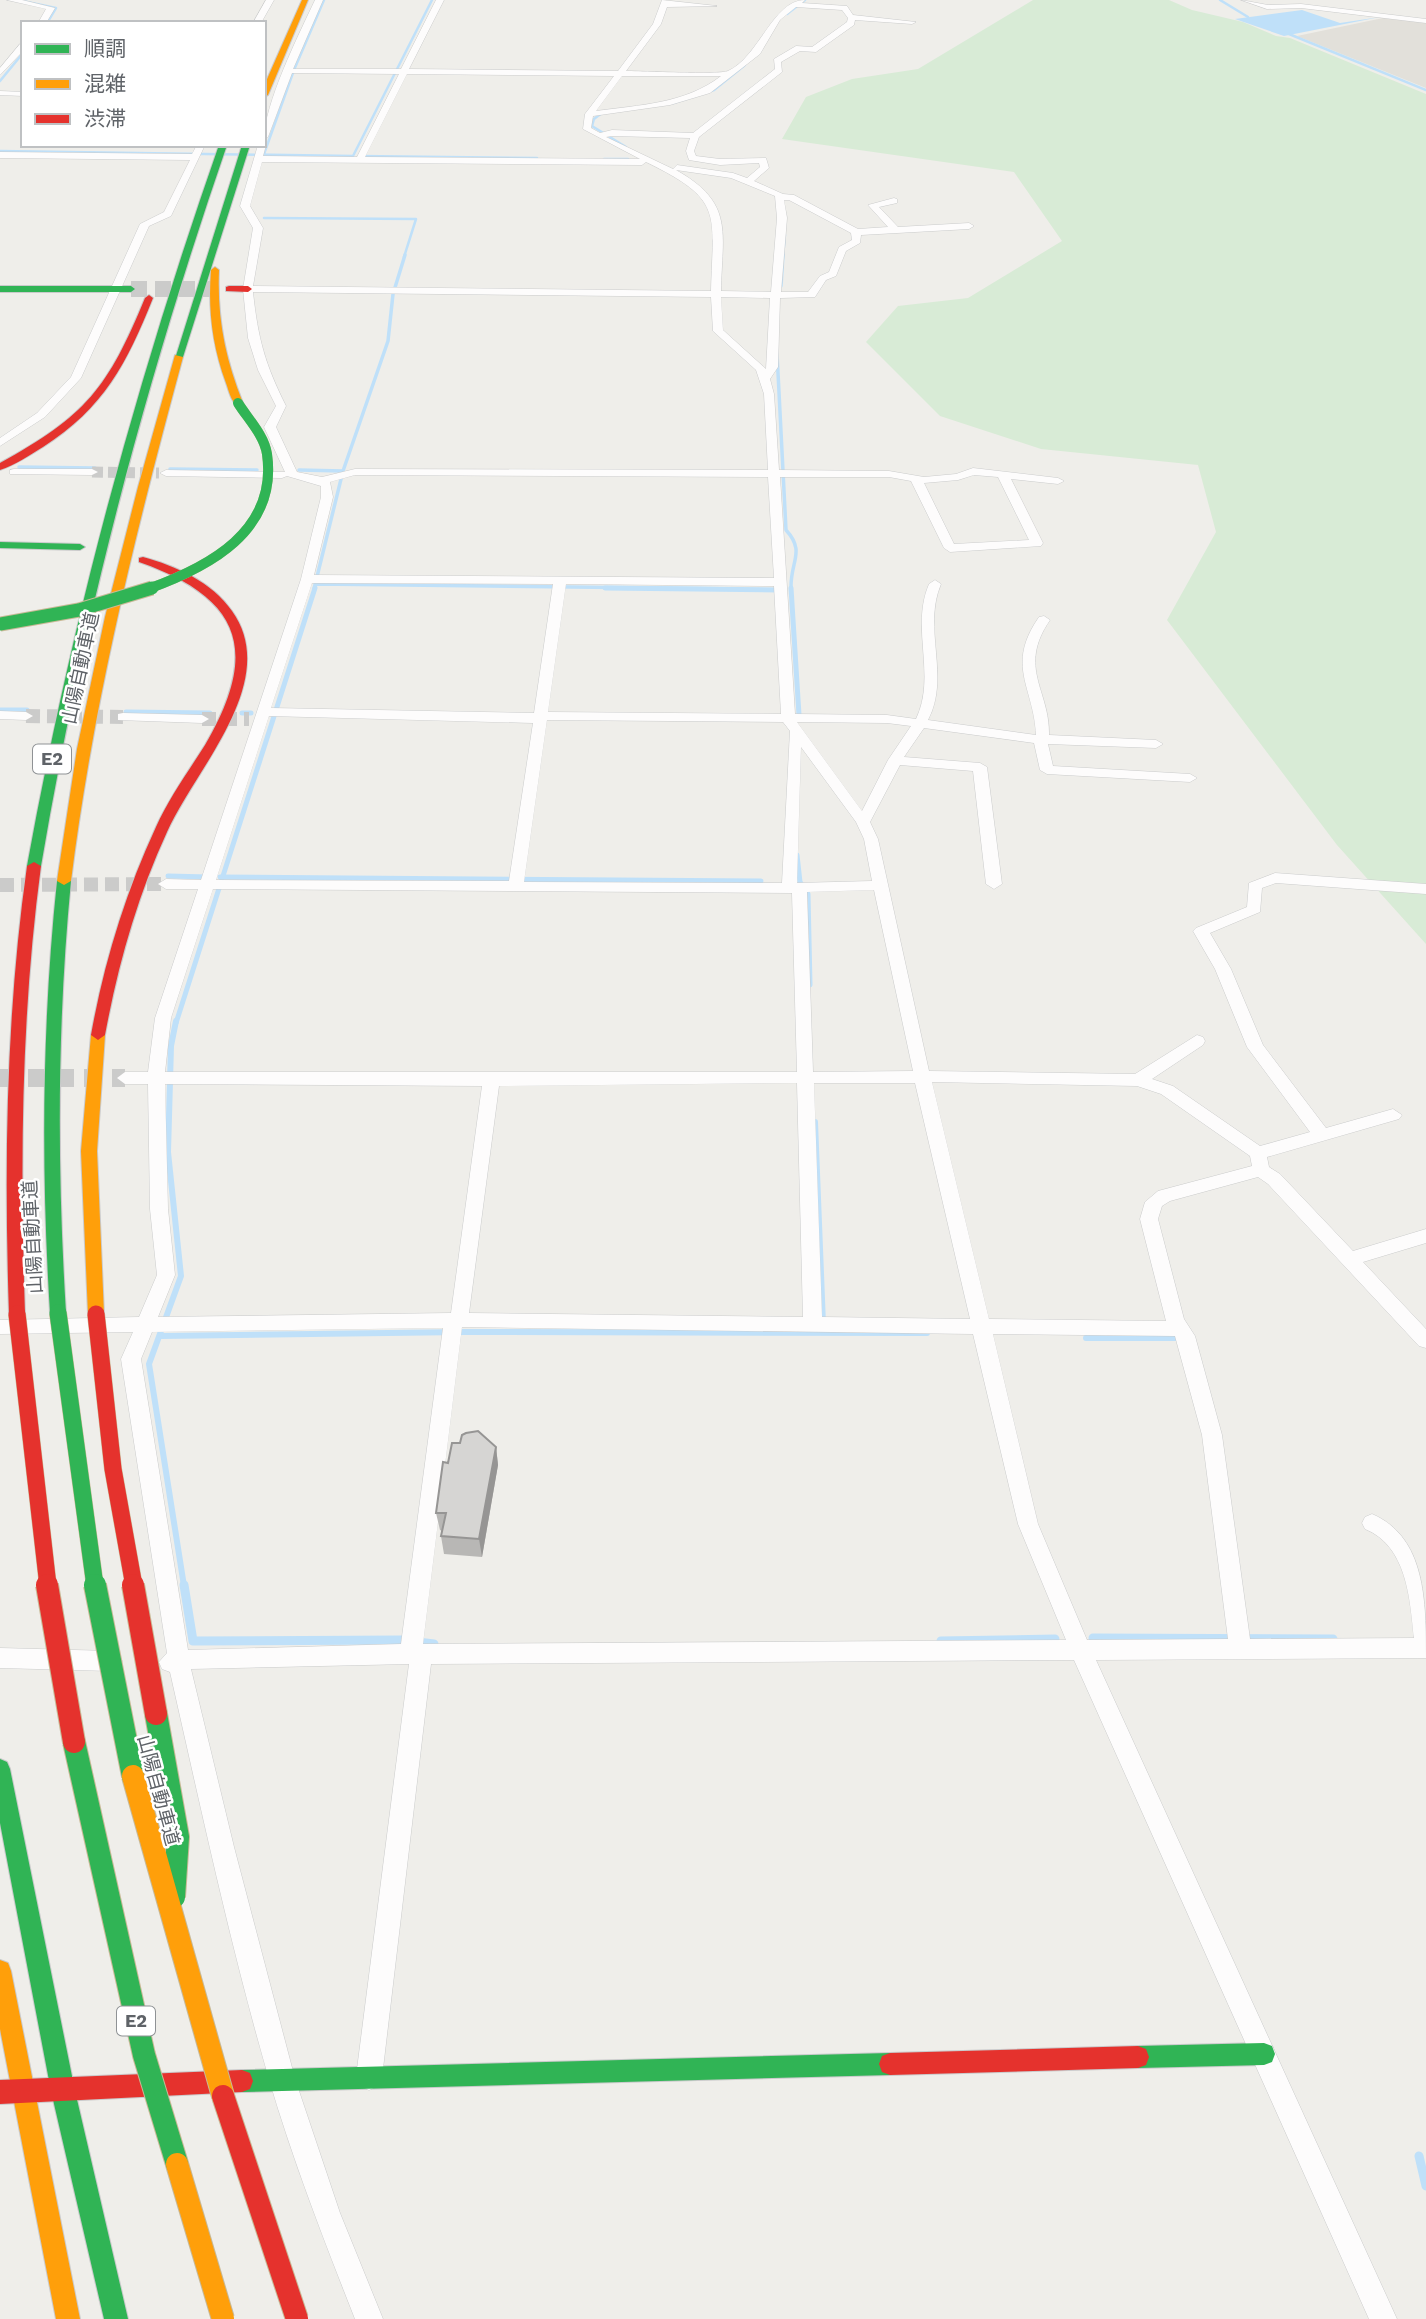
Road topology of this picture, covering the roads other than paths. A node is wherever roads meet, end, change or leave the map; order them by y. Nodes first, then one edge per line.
1 (12, 0) edge
2 (270, 0) edge
3 (284, 0) edge
4 (305, 0) edge
5 (319, 0) edge
6 (440, 0) edge
7 (851, 0) edge
8 (1245, 0) edge
9 (665, 3) edge
10 (799, 4) edge
11 (713, 6) dead end
12 (837, 7) junction
13 (851, 17) junction
14 (43, 21) edge
15 (258, 21) edge
16 (893, 21) junction
17 (1426, 21) edge
18 (912, 22) dead end
19 (881, 28) dead end
20 (266, 37) edge
21 (21, 48) edge
22 (291, 72) junction
23 (399, 72) junction
24 (0, 73) edge
25 (620, 74) junction
26 (728, 78) junction
27 (740, 82) dead end
28 (750, 83) dead end
29 (760, 85) junction
30 (266, 90) edge
31 (0, 93) edge
32 (21, 94) edge
33 (589, 114) junction
34 (266, 132) edge
35 (601, 135) junction
36 (695, 136) junction
37 (222, 147) edge
38 (198, 152) edge
39 (256, 152) edge
40 (0, 155) edge
41 (361, 157) junction
42 (649, 162) junction
43 (665, 170) junction
44 (749, 182) junction
45 (782, 196) junction
46 (894, 201) dead end
47 (219, 219) junction
48 (969, 226) dead end
49 (895, 229) junction
50 (856, 232) junction
51 (156, 280) dead end
52 (0, 289) edge
53 (229, 289) tunnel mouth
54 (248, 289) junction
55 (123, 290) junction
56 (715, 295) junction
57 (778, 296) junction
58 (766, 377) junction
59 (0, 443) edge
60 (7, 469) edge
61 (92, 472) tunnel mouth
62 (166, 473) tunnel mouth
63 (292, 475) junction
64 (780, 475) junction
65 (1003, 475) junction
66 (916, 479) junction
67 (322, 480) junction
68 (1058, 481) dead end
69 (0, 545) edge
70 (80, 548) dead end
71 (143, 560) dead end
72 (314, 579) junction
73 (559, 583) junction
74 (935, 584) dead end
75 (779, 587) junction
76 (1044, 620) dead end
77 (0, 624) edge
78 (0, 715) edge
79 (264, 715) junction
80 (26, 716) tunnel mouth
81 (123, 717) tunnel mouth
82 (539, 718) junction
83 (202, 719) tunnel mouth
84 (788, 719) junction
85 (919, 725) junction
86 (795, 733) junction
87 (1041, 739) junction
88 (1156, 744) dead end
89 (895, 760) junction
90 (1191, 778) dead end
91 (863, 822) junction
92 (212, 881) junction
93 (517, 881) junction
94 (166, 884) tunnel mouth
95 (994, 884) dead end
96 (878, 885) junction
97 (799, 888) junction
98 (1426, 889) edge
99 (1197, 1041) dead end
100 (922, 1076) junction
101 (125, 1078) tunnel mouth
102 (810, 1078) junction
103 (165, 1079) junction
104 (491, 1080) junction
105 (1138, 1080) junction
106 (1393, 1115) dead end
107 (1322, 1135) junction
108 (1260, 1162) junction
109 (1426, 1236) edge
110 (1350, 1259) junction
111 (820, 1322) junction
112 (156, 1326) junction
113 (454, 1326) junction
114 (0, 1327) edge
115 (981, 1327) junction
116 (1180, 1329) junction
117 (1426, 1341) edge
118 (1372, 1523) dead end
119 (25, 1532) dead end
120 (1239, 1641) junction
121 (1426, 1642) edge
122 (415, 1648) junction
123 (1080, 1649) junction
124 (0, 1658) edge
125 (179, 1662) junction
126 (69, 1718) junction
127 (0, 1769) edge
128 (172, 1919) junction
129 (0, 1970) edge
130 (1264, 2054) junction
131 (369, 2077) junction
132 (282, 2080) junction
133 (63, 2091) junction
134 (0, 2092) edge
135 (22, 2092) junction
136 (68, 2319) edge
137 (116, 2319) edge
138 (223, 2319) edge
139 (297, 2319) edge
140 (369, 2319) edge
141 (1383, 2319) edge

1 - 14 street
2 - 15 street
3 - 20 main road
4 - 30 main road
5 - 22 street
6 - 23 street
7 - 12 street
8 - 17 street
9 - 11 street
9 - 25 street
10 - 12 street
10 - 26 street
12 - 13 street
13 - 16 street
13 - 29 street
16 - 18 street
16 - 19 street
21 - 24 street
22 - 23 street
22 - 34 street
23 - 25 street
23 - 41 street
25 - 26 street
25 - 33 street
26 - 27 street
26 - 33 street
28 - 29 street
29 - 36 street
31 - 32 street
33 - 35 street
35 - 36 street
35 - 42 street
36 - 44 street
37 - 126 main road, 山陽自動車道 / E2, bridge
38 - 40 street
38 - 55 street
39 - 41 street
39 - 47 main road, 山陽自動車道 / E2
39 - 54 street
41 - 42 street
42 - 43 street
43 - 44 street
43 - 56 street
44 - 45 street
45 - 50 street
45 - 57 street
46 - 49 street
47 - 77 main road, bridge
47 - 128 main road, 山陽自動車道 / E2, bridge
48 - 49 street
49 - 50 street
50 - 57 street
51 - 60 main road
52 - 55 main road
53 - 54 main road
54 - 56 street
54 - 63 street
55 - 59 street
56 - 57 street
56 - 58 street
57 - 58 street
58 - 64 street
60 - 61 street
62 - 63 street
63 - 67 street
64 - 66 street
64 - 67 street
64 - 75 street
65 - 66 street
65 - 66 street
65 - 68 street
67 - 72 street
69 - 70 main road
71 - 128 main road, bridge
72 - 73 street
72 - 79 street
73 - 75 street
73 - 82 street
74 - 85 street
75 - 84 street
76 - 87 street
78 - 80 street
79 - 82 street
79 - 92 street
81 - 83 street
82 - 84 street
82 - 93 street
84 - 85 street
84 - 86 street
85 - 87 street
85 - 89 street
86 - 91 street
86 - 97 street
87 - 88 street
87 - 90 street
89 - 91 street
89 - 95 street
91 - 96 street
92 - 93 street
92 - 94 street
92 - 103 street
93 - 97 street
96 - 97 street
96 - 100 street
97 - 102 street
98 - 107 street
99 - 105 street
100 - 102 street
100 - 105 street
100 - 115 street
101 - 103 street
102 - 104 street
102 - 111 street
103 - 104 street
103 - 112 street
104 - 113 street
105 - 108 street
106 - 107 street
107 - 108 street
108 - 110 street
108 - 116 street
109 - 110 street
110 - 117 street
111 - 113 street
111 - 115 street
112 - 113 street
112 - 114 street
112 - 125 street
113 - 122 street
115 - 116 street
115 - 123 street
116 - 120 street
118 - 121 street
119 - 126 main road, bridge
120 - 121 street
120 - 123 street
122 - 123 street
122 - 125 street
122 - 131 street
123 - 130 street
124 - 125 street
125 - 132 street
126 - 138 main road, 山陽自動車道 / E2, bridge
127 - 133 main road
128 - 139 main road, 山陽自動車道 / E2, bridge
129 - 135 main road
130 - 131 main road
130 - 141 street
131 - 132 main road
132 - 133 main road
132 - 140 street
133 - 135 main road
133 - 137 main road
134 - 135 main road
135 - 136 main road

